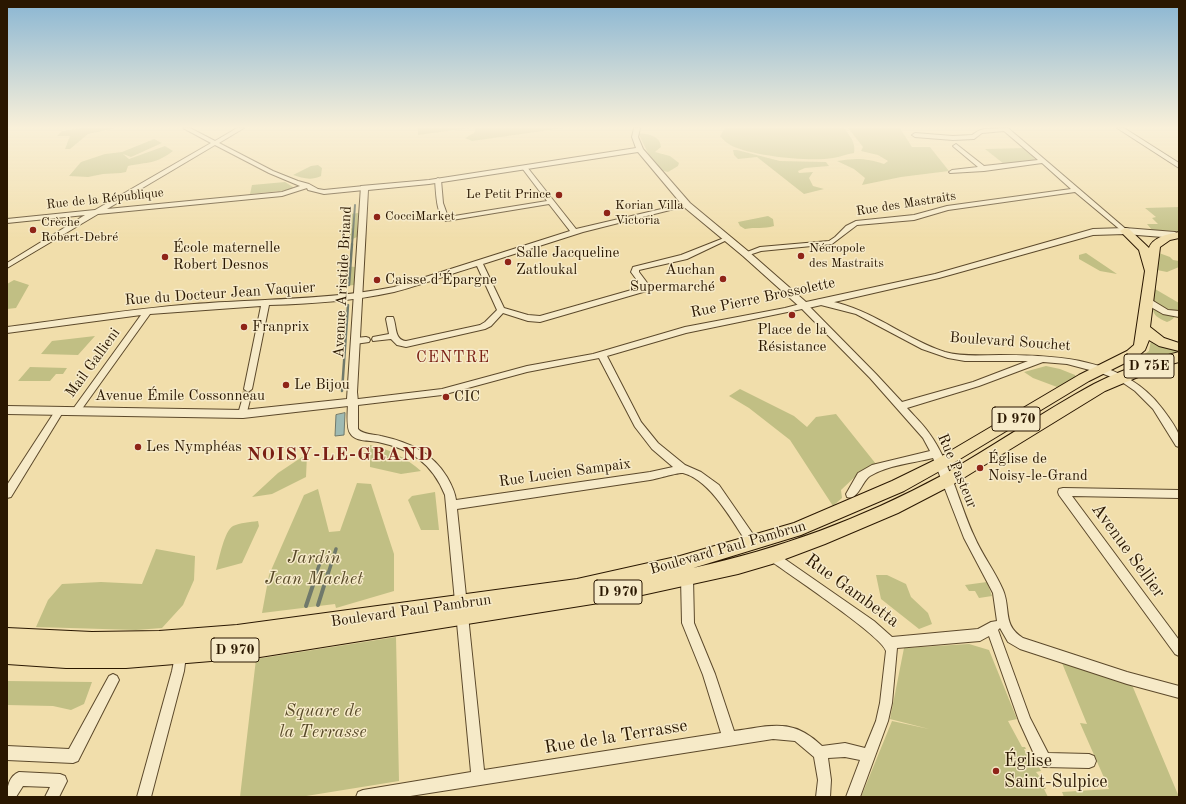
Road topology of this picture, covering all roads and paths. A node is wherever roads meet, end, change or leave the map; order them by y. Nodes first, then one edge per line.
1 (178, 166) edge
2 (260, 166) edge
3 (541, 166) edge
4 (653, 166) edge
5 (980, 166) edge
6 (1010, 166) edge
7 (1049, 166) edge
8 (525, 168) junction
9 (984, 169) junction
10 (952, 172) dead end
11 (438, 180) junction
12 (298, 185) junction
13 (364, 188) junction
14 (316, 190) junction
15 (1076, 190) junction
16 (550, 202) junction
17 (686, 205) junction
18 (100, 211) junction
19 (81, 216) junction
20 (7, 221) edge
21 (1125, 231) junction
22 (574, 232) junction
23 (1177, 235) edge
24 (726, 239) junction
25 (746, 254) junction
26 (479, 263) junction
27 (7, 266) edge
28 (1150, 273) junction
29 (358, 297) junction
30 (1147, 301) junction
31 (820, 302) junction
32 (265, 304) junction
33 (804, 306) junction
34 (501, 310) junction
35 (147, 312) junction
36 (1179, 314) edge
37 (390, 319) dead end
38 (1144, 328) junction
39 (7, 330) edge
40 (392, 336) junction
41 (376, 339) dead end
42 (366, 340) dead end
43 (355, 341) junction
44 (1179, 347) edge
45 (602, 355) junction
46 (1179, 357) edge
47 (1046, 358) junction
48 (1102, 370) junction
49 (1120, 378) junction
50 (248, 389) tunnel mouth
51 (246, 400) tunnel mouth
52 (353, 402) junction
53 (901, 406) junction
54 (7, 410) edge
55 (60, 410) junction
56 (76, 411) junction
57 (243, 414) junction
58 (1179, 443) edge
59 (938, 459) junction
60 (682, 468) junction
61 (947, 480) junction
62 (7, 494) edge
63 (850, 494) dead end
64 (1179, 494) edge
65 (451, 505) junction
66 (753, 543) junction
67 (772, 556) junction
68 (687, 578) junction
69 (461, 610) junction
70 (1001, 616) junction
71 (992, 629) junction
72 (7, 638) edge
73 (890, 643) junction
74 (183, 647) junction
75 (1179, 650) edge
76 (7, 655) edge
77 (113, 680) dead end
78 (1179, 692) edge
79 (729, 738) junction
80 (7, 753) edge
81 (820, 753) junction
82 (868, 756) junction
83 (1089, 761) dead end
84 (478, 778) junction
85 (8, 797) edge
86 (52, 797) edge
87 (144, 797) edge
88 (363, 797) edge
89 (823, 797) edge
90 (853, 797) edge

1 - 18 street
2 - 12 street
3 - 8 street, Rue de la République
4 - 17 street
5 - 9 street
6 - 9 street
7 - 15 street
8 - 11 street, Rue de la République
8 - 16 street
9 - 10 street
11 - 13 street, Rue de la République
11 - 16 street
12 - 14 street, Rue de la République
12 - 14 street, Rue de la République
12 - 18 street, Rue de la République
13 - 14 street, Rue de la République
13 - 29 street, Avenue Aristide Briand
15 - 21 street
15 - 25 street, Rue des Mastraits
16 - 22 street
17 - 22 street, Rue du Docteur Jean Vaquier
17 - 24 street
18 - 19 street
19 - 20 street, Rue de la République
19 - 27 street
21 - 23 street, Rue Pierre Brossolette
21 - 28 main road
21 - 31 street, Rue Pierre Brossolette
22 - 26 street, Rue du Docteur Jean Vaquier
23 - 28 main road, Boulevard Paul Pambrun / D 970
24 - 25 street
24 - 34 street
25 - 33 street
26 - 29 street, Rue du Docteur Jean Vaquier
26 - 34 street
28 - 30 main road, Boulevard Paul Pambrun / D 970
29 - 32 street, Rue du Docteur Jean Vaquier
29 - 43 street, Avenue Aristide Briand
30 - 36 street
30 - 38 main road, Boulevard Paul Pambrun / D 970
31 - 33 street, Rue Pierre Brossolette
31 - 47 street, Boulevard Souchet
32 - 35 street, Rue du Docteur Jean Vaquier
32 - 50 street
33 - 45 street, Rue Pierre Brossolette
33 - 53 street, Rue Pasteur
34 - 40 street
35 - 39 street, Rue du Docteur Jean Vaquier
35 - 56 street, Mail Gallieni
37 - 40 street
38 - 44 main road
38 - 48 main road, Boulevard Paul Pambrun / D 970
40 - 41 street
42 - 43 street
43 - 52 street, Avenue Aristide Briand
45 - 52 street, Rue Pierre Brossolette
45 - 60 street
46 - 49 main road, D 75E
47 - 48 street, Boulevard Souchet
47 - 53 street
48 - 49 street, Boulevard Souchet
48 - 59 main road, Boulevard Paul Pambrun / D 970
49 - 58 street, Boulevard Souchet
49 - 61 main road, Boulevard Paul Pambrun / D 970
51 - 57 street
52 - 57 street, Avenue Émile Cossonneau
52 - 65 street
53 - 59 street, Rue Pasteur
54 - 55 street, Avenue Émile Cossonneau
55 - 56 street, Avenue Émile Cossonneau
55 - 62 street
56 - 57 street, Avenue Émile Cossonneau
59 - 61 street, Rue Pasteur
59 - 63 street
59 - 66 main road, Boulevard Paul Pambrun / D 970
60 - 65 street, Rue Lucien Sampaix
60 - 66 street
61 - 67 main road, Boulevard Paul Pambrun / D 970
61 - 70 street, Rue Pasteur
64 - 75 street, Avenue Sellier
65 - 69 street
66 - 69 main road, Boulevard Paul Pambrun / D 970
67 - 68 main road, Boulevard Paul Pambrun / D 970
67 - 73 street, Rue Gambetta
68 - 69 main road, Boulevard Paul Pambrun / D 970
68 - 79 street
69 - 74 main road, Boulevard Paul Pambrun / D 970
69 - 74 main road, Boulevard Paul Pambrun / D 970
69 - 84 street
70 - 71 street
70 - 78 street, Rue Pasteur
71 - 73 street, Rue Gambetta
71 - 83 street
72 - 74 main road, Boulevard Paul Pambrun / D 970
73 - 82 street
74 - 76 main road, Boulevard Paul Pambrun / D 970
74 - 87 street
77 - 80 street
79 - 81 street, Rue de la Terrasse
79 - 84 street, Rue de la Terrasse
81 - 82 street
81 - 89 street
82 - 90 street
84 - 88 street, Rue de la Terrasse
85 - 86 street

